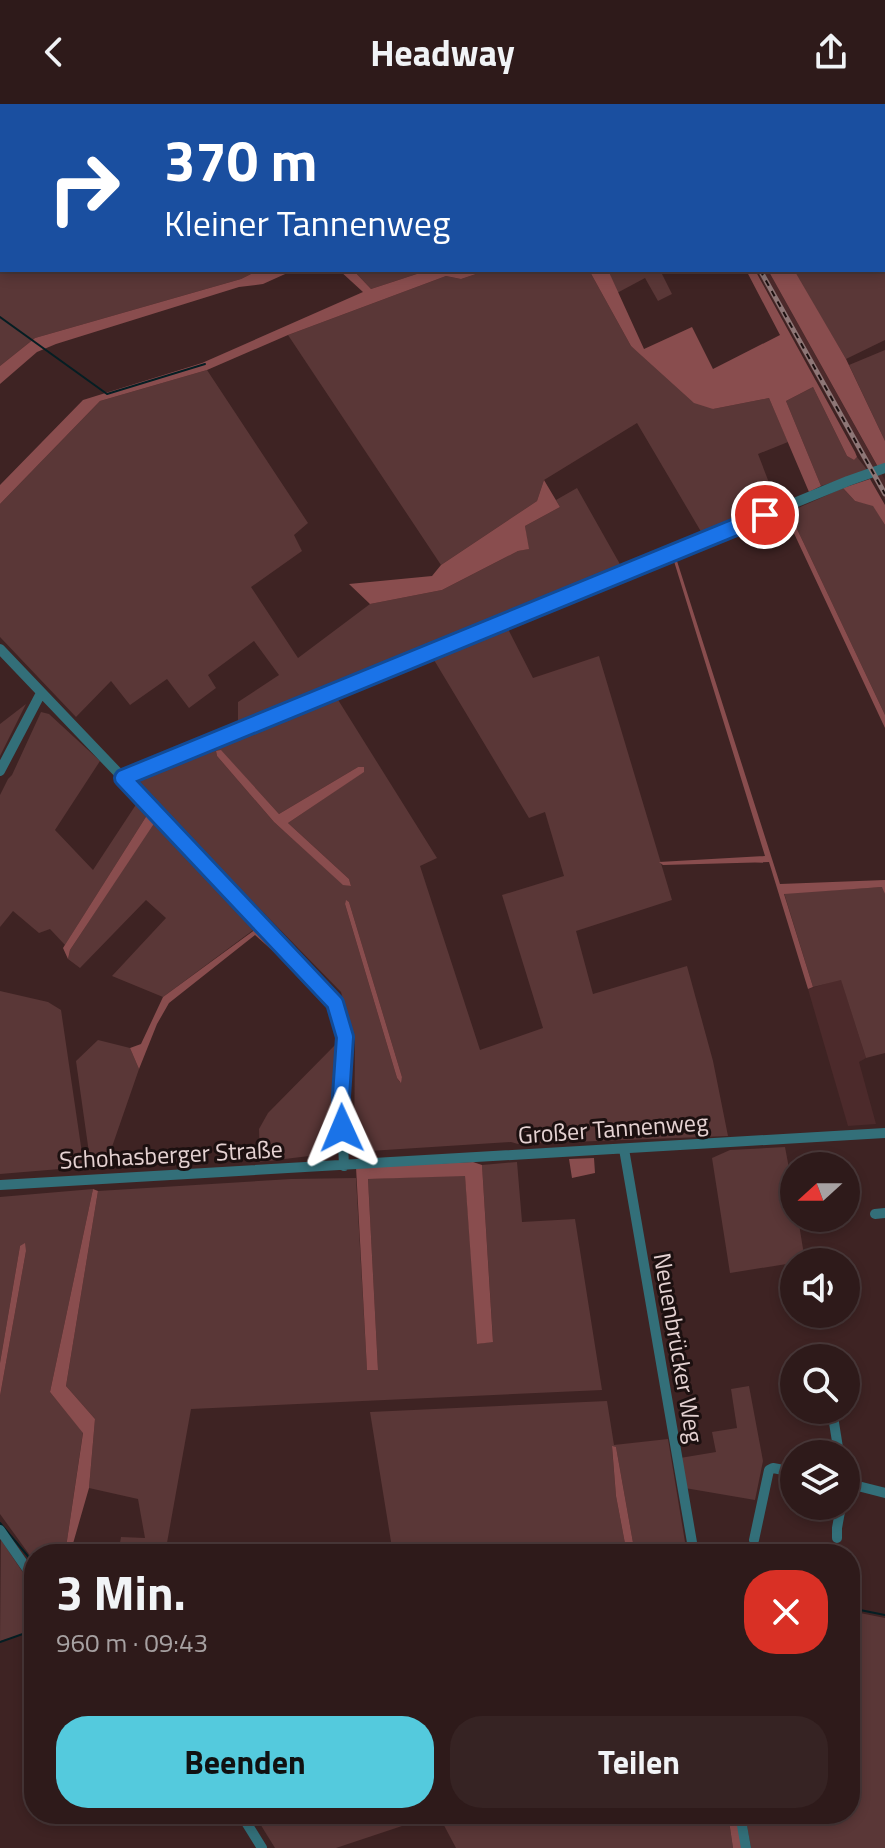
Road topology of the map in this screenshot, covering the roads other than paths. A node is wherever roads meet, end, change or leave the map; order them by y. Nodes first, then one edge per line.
1 (885, 468) edge
2 (0, 649) edge
3 (41, 693) junction
4 (0, 771) edge
5 (123, 778) junction
6 (885, 1133) edge
7 (624, 1149) junction
8 (344, 1166) junction
9 (0, 1185) edge
10 (780, 1468) edge
11 (860, 1487) edge
12 (885, 1493) edge
13 (838, 1520) edge
14 (0, 1530) edge
15 (837, 1538) dead end
16 (754, 1540) dead end
17 (692, 1544) edge
18 (24, 1565) edge
19 (247, 1824) edge
20 (742, 1824) edge
21 (262, 1848) edge
22 (746, 1848) edge

1 - 5 street
2 - 3 street
3 - 4 street
3 - 5 street
5 - 8 street
6 - 7 street, Großer Tannenweg
7 - 8 street, Großer Tannenweg
7 - 17 street, Neuenbrücker Weg
8 - 9 street, Schohasberger Straße
10 - 16 street
11 - 12 street
13 - 15 street
14 - 18 street
19 - 21 street
20 - 22 street

